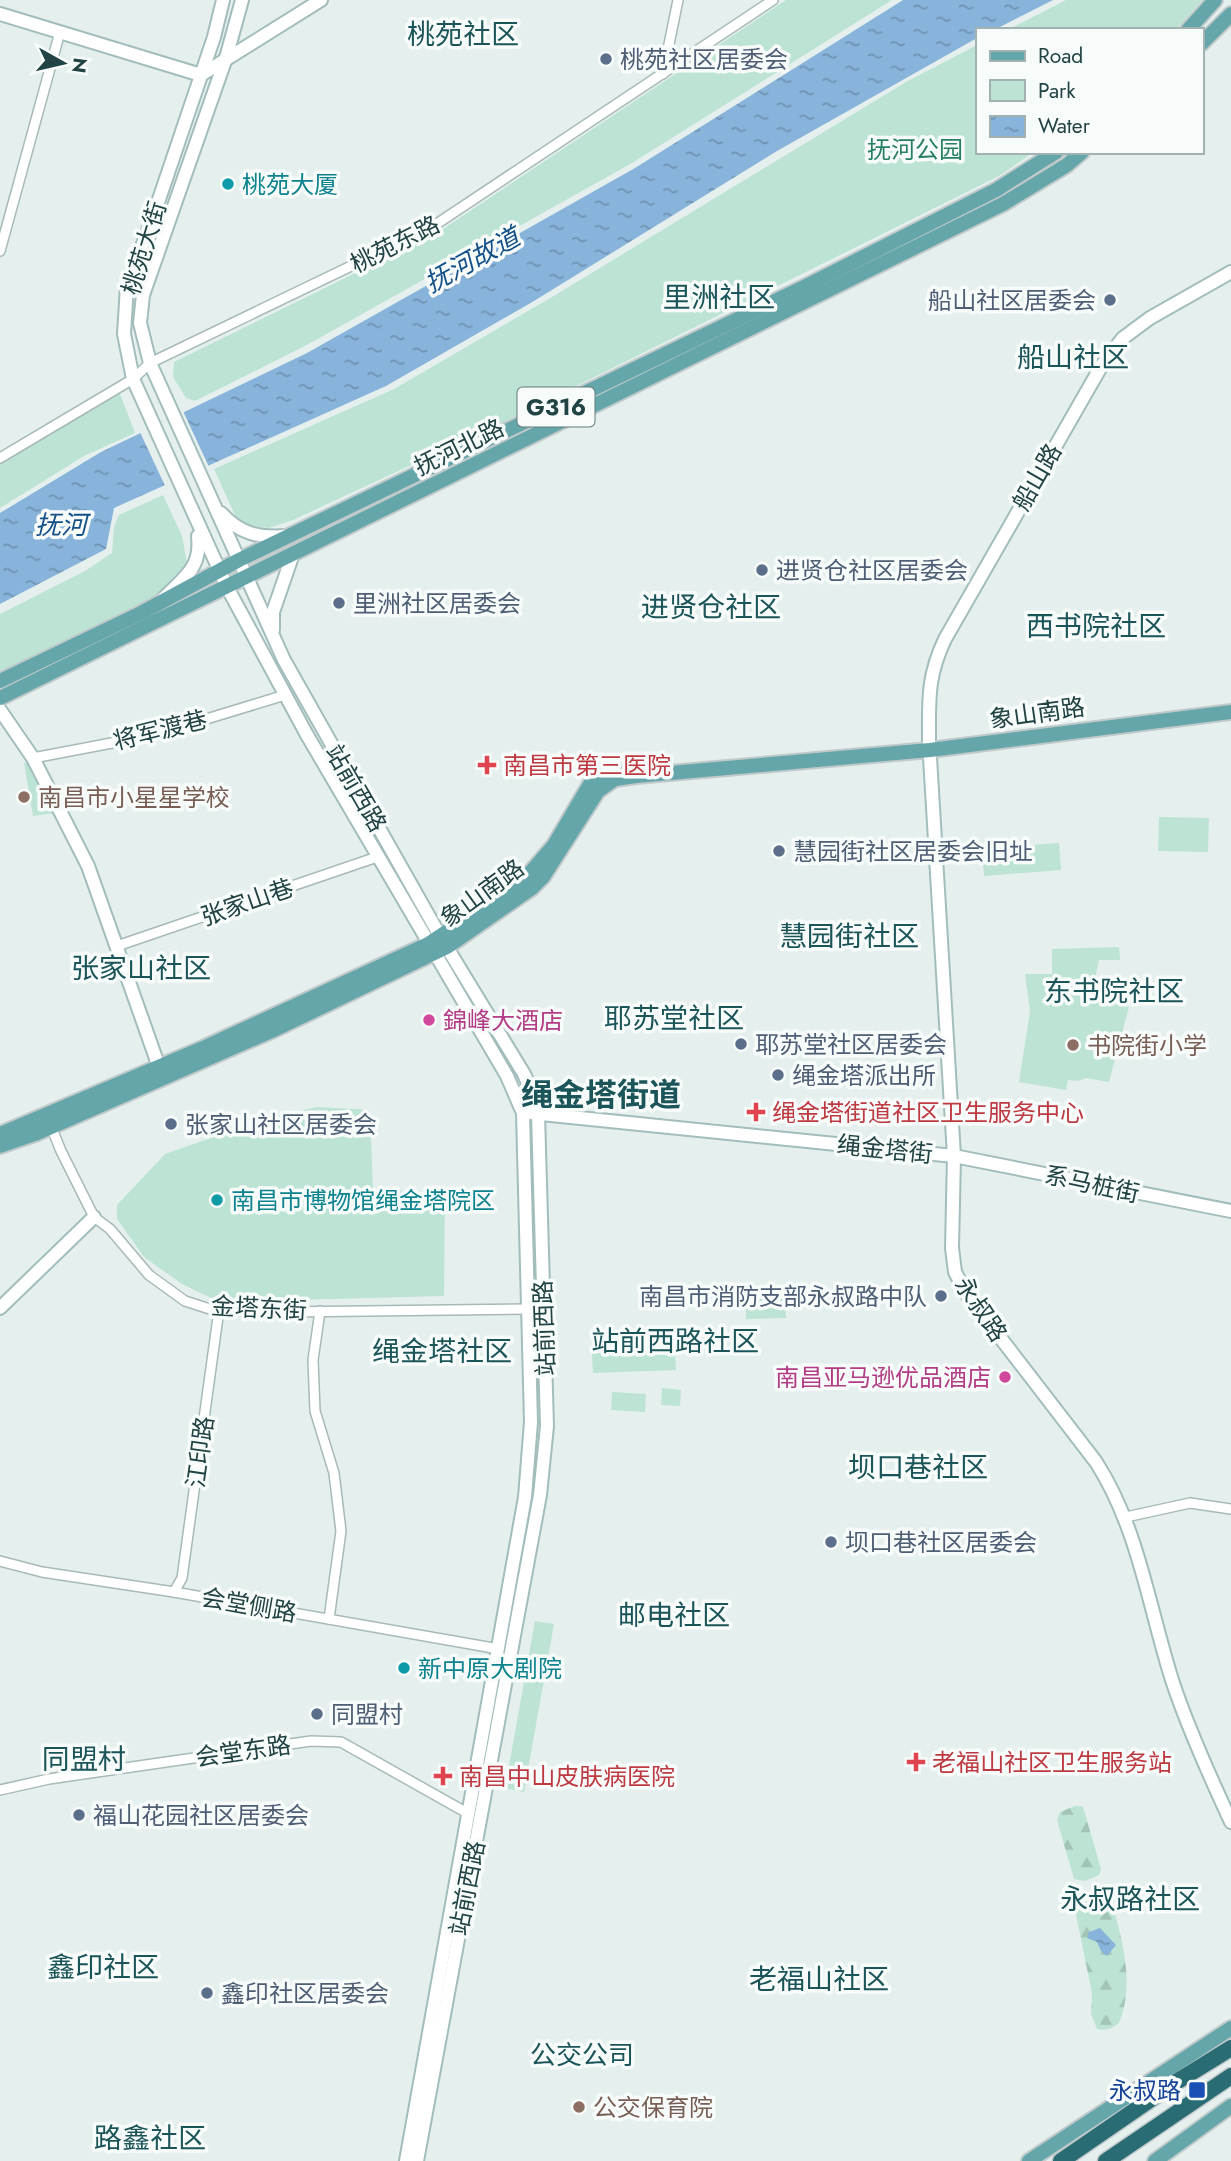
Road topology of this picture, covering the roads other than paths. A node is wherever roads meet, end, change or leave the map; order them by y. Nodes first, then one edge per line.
1 (223, 0) edge
2 (242, 0) edge
3 (321, 0) edge
4 (678, 0) edge
5 (773, 0) edge
6 (1215, 0) edge
7 (0, 14) edge
8 (1231, 14) edge
9 (1190, 28) edge
10 (60, 32) junction
11 (1203, 42) edge
12 (226, 58) junction
13 (663, 74) junction
14 (201, 75) junction
15 (1053, 154) edge
16 (1080, 154) edge
17 (0, 251) edge
18 (1231, 272) edge
19 (150, 363) junction
20 (133, 379) junction
21 (0, 458) edge
22 (214, 505) junction
23 (195, 519) junction
24 (289, 536) junction
25 (293, 554) junction
26 (239, 561) junction
27 (218, 570) junction
28 (246, 577) junction
29 (227, 587) junction
30 (159, 603) junction
31 (274, 638) junction
32 (0, 681) edge
33 (285, 695) junction
34 (0, 698) edge
35 (1231, 702) edge
36 (0, 710) edge
37 (1231, 712) edge
38 (929, 745) junction
39 (33, 758) junction
40 (377, 857) junction
41 (437, 945) junction
42 (117, 946) junction
43 (159, 1066) junction
44 (523, 1113) junction
45 (538, 1114) junction
46 (49, 1121) junction
47 (0, 1135) edge
48 (0, 1146) edge
49 (954, 1156) junction
50 (1231, 1211) edge
51 (94, 1217) junction
52 (0, 1308) edge
53 (528, 1309) junction
54 (219, 1310) junction
55 (320, 1311) junction
56 (1231, 1509) edge
57 (1126, 1517) junction
58 (0, 1561) edge
59 (174, 1592) junction
60 (329, 1619) junction
61 (499, 1649) junction
62 (0, 1790) edge
63 (469, 1814) junction
64 (1231, 1822) edge
65 (1231, 2028) edge
66 (1231, 2048) edge
67 (1231, 2077) edge
68 (1231, 2106) edge
69 (406, 2161) edge
70 (417, 2161) edge
71 (1029, 2161) edge
72 (1061, 2161) edge
73 (1106, 2161) edge
74 (1155, 2161) edge

1 - 14 main road, 桃苑大街
2 - 12 main road, 桃苑大街
3 - 12 main road
4 - 13 street
5 - 13 street, 桃苑东路
6 - 9 main road
7 - 10 main road
8 - 11 main road
10 - 14 main road
10 - 17 street
12 - 14 main road
12 - 19 main road, 桃苑大街
13 - 19 street, 桃苑东路
14 - 20 main road, 桃苑大街
15 - 24 main road, 抚河北路 / G316
16 - 25 main road, 抚河北路 / G316
18 - 38 main road, 船山路
19 - 20 street, 桃苑东路
19 - 22 main road, 桃苑大街
20 - 21 street, 桃苑东路
20 - 23 main road, 桃苑大街
22 - 24 main road
22 - 26 main road, 桃苑大街
23 - 27 main road, 桃苑大街
23 - 30 main road
24 - 26 main road, 抚河北路 / G316
25 - 28 main road, 抚河北路 / G316
25 - 31 main road
26 - 27 main road, 抚河北路 / G316
26 - 28 main road, 站前西路
27 - 29 main road, 站前西路
27 - 30 main road, 抚河北路 / G316
28 - 29 main road, 抚河北路 / G316
28 - 31 main road, 站前西路
29 - 33 main road, 站前西路
29 - 34 main road, 抚河北路 / G316
30 - 32 main road, 抚河北路 / G316
31 - 41 main road, 站前西路
33 - 39 street, 将军渡巷
33 - 40 main road, 站前西路
35 - 38 main road, 象山南路
36 - 39 main road
37 - 38 main road, 象山南路
38 - 41 main road, 象山南路
38 - 49 main road, 永叔路
39 - 42 main road
40 - 41 main road, 站前西路
40 - 42 street, 张家山巷
41 - 43 main road, 象山南路
41 - 44 main road, 站前西路
41 - 45 main road, 站前西路
41 - 46 main road, 象山南路
42 - 43 main road
43 - 46 main road, 象山南路
44 - 45 main road, 绳金塔街
44 - 53 main road, 站前西路
45 - 49 main road, 绳金塔街
45 - 70 main road, 站前西路
46 - 47 main road, 象山南路
46 - 48 main road, 象山南路
46 - 51 street, 金塔东街
49 - 50 main road, 系马桩街
49 - 57 main road, 永叔路
51 - 52 main road
51 - 54 street, 金塔东街
53 - 55 street, 金塔东街
53 - 61 main road, 站前西路
54 - 55 street, 金塔东街
54 - 59 street, 江印路
55 - 60 street
56 - 57 street
57 - 64 main road, 永叔路
58 - 59 street, 会堂侧路
59 - 60 street, 会堂侧路
60 - 61 street, 会堂侧路
61 - 63 main road, 站前西路
62 - 63 street, 会堂东路
63 - 69 main road, 站前西路
65 - 71 main road
66 - 72 highway
67 - 73 highway
68 - 74 main road

